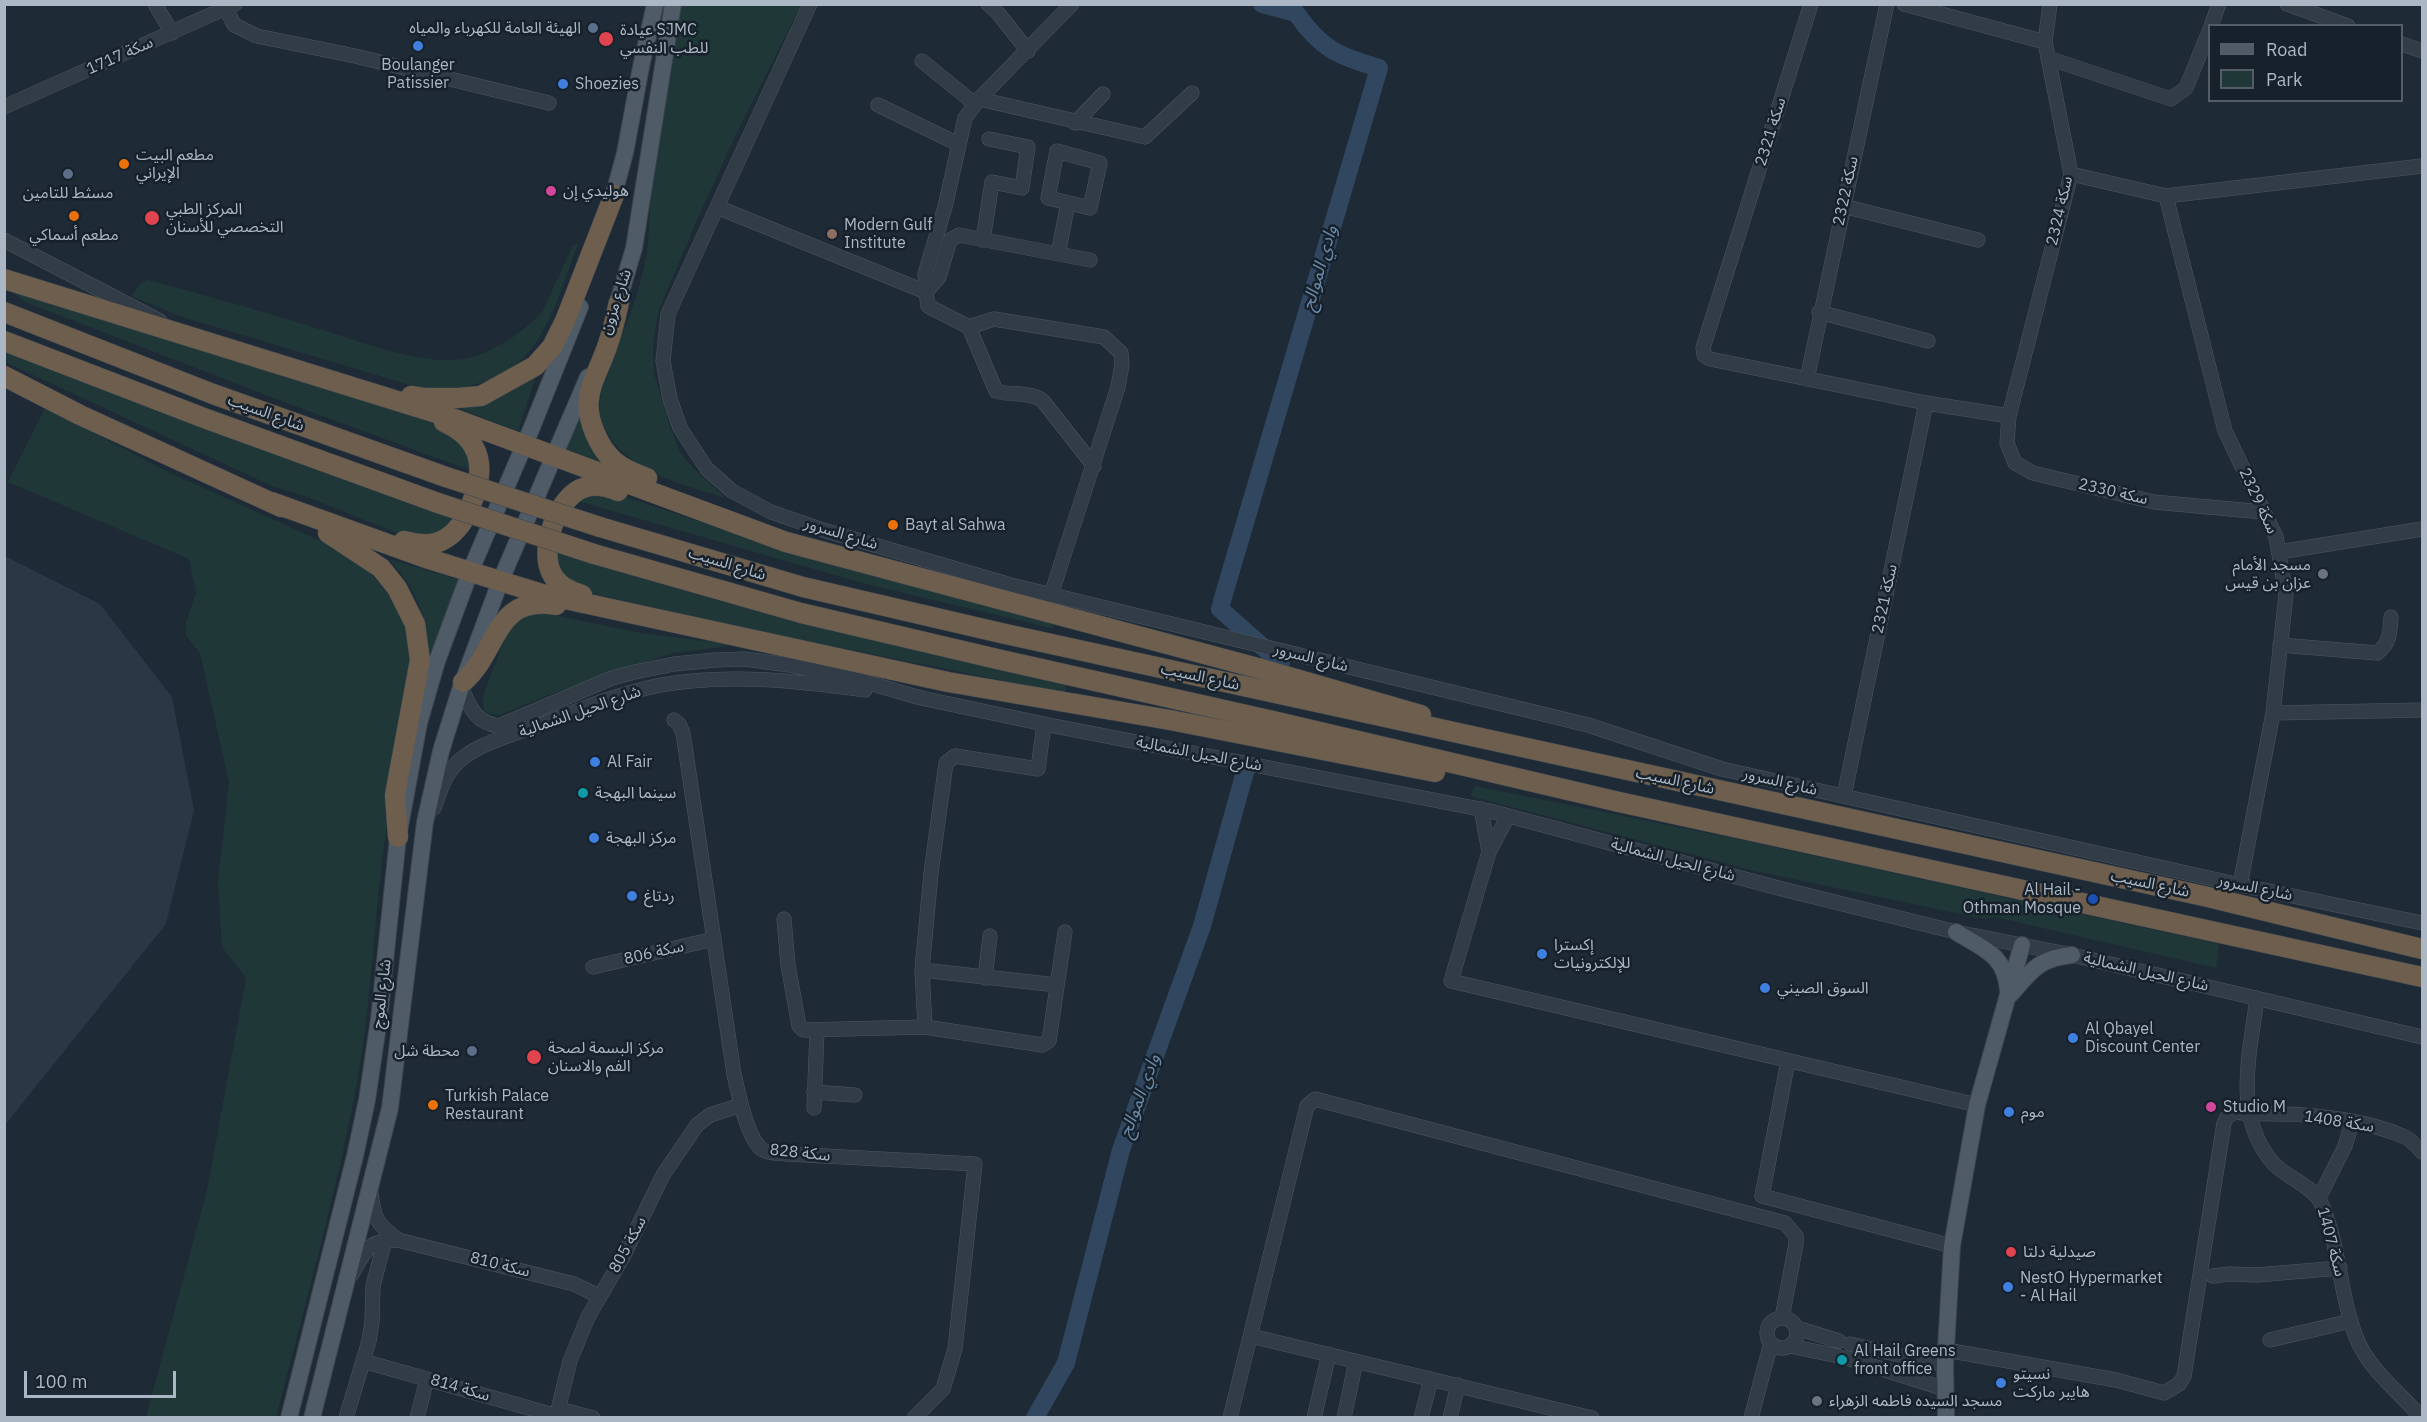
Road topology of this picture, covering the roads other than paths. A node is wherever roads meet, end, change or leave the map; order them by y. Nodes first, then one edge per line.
1 (156, 4) edge
2 (655, 4) edge
3 (673, 4) edge
4 (810, 4) edge
5 (988, 4) edge
6 (1072, 4) edge
7 (1811, 4) edge
8 (1887, 4) edge
9 (1904, 4) edge
10 (2050, 4) edge
11 (2219, 4) edge
12 (2287, 4) edge
13 (231, 6) edge
14 (2211, 24) edge
15 (2342, 24) edge
16 (2208, 32) edge
17 (172, 33) junction
18 (2044, 42) junction
19 (2403, 44) edge
20 (1028, 51) junction
21 (2422, 51) edge
22 (2048, 58) junction
23 (922, 61) dead end
24 (1192, 93) dead end
25 (1103, 94) dead end
26 (977, 102) junction
27 (549, 103) dead end
28 (878, 105) dead end
29 (4, 107) edge
30 (1075, 123) junction
31 (989, 139) dead end
32 (958, 144) junction
33 (2422, 166) edge
34 (2070, 174) junction
35 (614, 195) junction
36 (2166, 196) junction
37 (1068, 203) junction
38 (1843, 206) junction
39 (717, 207) junction
40 (4, 240) edge
41 (983, 240) junction
42 (1978, 240) dead end
43 (1058, 254) junction
44 (1090, 260) dead end
45 (4, 279) edge
46 (926, 292) junction
47 (619, 302) junction
48 (4, 312) edge
49 (1819, 312) junction
50 (969, 327) junction
51 (194, 338) junction
52 (4, 341) edge
53 (1929, 341) dead end
54 (4, 376) edge
55 (1807, 379) junction
56 (350, 384) junction
57 (1926, 402) junction
58 (2009, 416) junction
59 (525, 444) junction
60 (555, 456) junction
61 (1094, 466) junction
62 (271, 502) junction
63 (2263, 512) junction
64 (711, 514) junction
65 (317, 518) junction
66 (2422, 530) edge
67 (786, 542) junction
68 (2278, 552) junction
69 (470, 572) junction
70 (500, 582) junction
71 (1051, 595) junction
72 (640, 615) junction
73 (2391, 617) dead end
74 (663, 621) junction
75 (2280, 645) junction
76 (635, 672) junction
77 (462, 685) junction
78 (624, 694) junction
79 (921, 698) junction
80 (2422, 710) edge
81 (2273, 713) junction
82 (674, 720) dead end
83 (1044, 724) junction
84 (1526, 749) junction
85 (1844, 796) junction
86 (1619, 802) junction
87 (1481, 809) junction
88 (1508, 816) junction
89 (425, 822) junction
90 (398, 837) junction
91 (1489, 852) junction
92 (2240, 885) junction
93 (784, 919) dead end
94 (2422, 923) edge
95 (1065, 932) dead end
96 (1956, 932) junction
97 (990, 936) dead end
98 (714, 939) junction
99 (2022, 945) junction
100 (2422, 949) edge
101 (2072, 955) junction
102 (593, 967) dead end
103 (922, 970) junction
104 (2422, 977) edge
105 (985, 978) junction
106 (1057, 985) junction
107 (2008, 997) junction
108 (2257, 998) junction
109 (925, 1027) junction
110 (818, 1031) junction
111 (2422, 1037) edge
112 (1788, 1061) junction
113 (814, 1092) junction
114 (855, 1095) dead end
115 (741, 1105) junction
116 (1977, 1105) junction
117 (814, 1108) dead end
118 (2248, 1115) junction
119 (2352, 1123) junction
120 (2422, 1152) edge
121 (370, 1185) junction
122 (2319, 1198) junction
123 (392, 1240) junction
124 (1952, 1246) junction
125 (2340, 1268) junction
126 (2213, 1276) dead end
127 (344, 1289) junction
128 (599, 1296) junction
129 (1782, 1318) junction
130 (2351, 1321) junction
131 (1797, 1328) junction
132 (1251, 1335) junction
133 (2270, 1340) dead end
134 (1771, 1343) junction
135 (1790, 1346) junction
136 (1329, 1354) junction
137 (1946, 1358) junction
138 (363, 1361) junction
139 (1356, 1361) junction
140 (427, 1379) junction
141 (1431, 1379) junction
142 (1458, 1385) junction
143 (1945, 1389) junction
144 (1533, 1411) edge
145 (558, 1414) edge
146 (1561, 1414) edge
147 (289, 1418) edge
148 (312, 1418) edge
149 (346, 1418) edge
150 (417, 1418) edge
151 (593, 1418) edge
152 (914, 1418) edge
153 (1230, 1418) edge
154 (1314, 1418) edge
155 (1344, 1418) edge
156 (1421, 1418) edge
157 (1450, 1418) edge
158 (1592, 1418) edge
159 (1751, 1418) edge
160 (1946, 1418) edge
161 (2422, 1418) edge

1 - 17 street
2 - 35 main road, شارع مزون
3 - 47 main road, شارع مزون
4 - 39 street, شارع السرور
5 - 20 street
6 - 20 street
7 - 55 street, سكة 2321
8 - 38 street, سكة 2322
9 - 18 street
10 - 18 street, سكة 2324
11 - 14 street
12 - 15 street
13 - 17 street, سكة 1717
13 - 27 street
16 - 22 street
17 - 29 street, سكة 1717
18 - 22 street, سكة 2324
19 - 21 street
20 - 26 street
22 - 34 street, سكة 2324
23 - 26 street
24 - 30 street
25 - 30 street
26 - 30 street
26 - 32 street
28 - 32 street
31 - 41 street
32 - 46 street
33 - 36 street
34 - 36 street
34 - 58 street, سكة 2324
35 - 56 highway
35 - 59 main road, شارع مزون
36 - 63 street, سكة 2329
37 - 37 street
37 - 43 street
38 - 42 street
38 - 49 street, سكة 2322
39 - 46 street
39 - 71 street, شارع السرور
40 - 51 street
41 - 43 street
41 - 46 street
43 - 44 street
45 - 51 highway
46 - 50 street
47 - 60 main road, شارع مزون
47 - 67 highway
48 - 84 highway, شارع السيب, bridge
49 - 53 street
49 - 55 street, سكة 2322
50 - 61 street
50 - 61 street
51 - 56 highway
52 - 86 highway, شارع السيب, bridge
54 - 62 highway
55 - 57 street
56 - 59 highway
56 - 65 highway
57 - 58 street
57 - 85 street, سكة 2321
58 - 63 street, سكة 2330
59 - 60 highway
59 - 69 main road, شارع مزون
60 - 64 highway
60 - 70 main road, شارع مزون
61 - 71 street
62 - 65 highway
62 - 90 highway
63 - 68 street, سكة 2329
64 - 67 highway
64 - 72 highway
65 - 69 highway
66 - 68 street
67 - 84 highway
68 - 75 street, سكة 2329
69 - 70 highway
69 - 90 main road, شارع الموج
70 - 72 highway
70 - 77 main road, شارع الموج
71 - 85 street, شارع السرور
72 - 74 highway
73 - 75 street
74 - 77 highway
74 - 86 highway
75 - 81 street, سكة 2329
76 - 77 street, شارع الحيل الشمالية
76 - 78 street
76 - 79 street, شارع الحيل الشمالية
77 - 89 main road, شارع الموج
78 - 79 street, شارع الحيل الشمالية
78 - 89 street, شارع الحيل الشمالية
79 - 83 street, شارع الحيل الشمالية
80 - 81 street
81 - 92 street, سكة 2329
82 - 98 street, سكة 828
83 - 87 street, شارع الحيل الشمالية
83 - 103 street
84 - 100 highway, شارع السيب
85 - 92 street, شارع السرور
86 - 104 highway, شارع السيب
87 - 88 street, شارع الحيل الشمالية
87 - 91 street
88 - 91 street
88 - 96 street, شارع الحيل الشمالية
89 - 121 main road, شارع الموج
90 - 147 main road, شارع الموج
91 - 112 street
92 - 94 street, شارع السرور
93 - 110 street
95 - 106 street
96 - 99 street, شارع الحيل الشمالية
96 - 107 main road
97 - 105 street
98 - 102 street, سكة 806
98 - 115 street, سكة 828
99 - 101 street, شارع الحيل الشمالية
99 - 107 main road
101 - 107 main road
101 - 108 street, شارع الحيل الشمالية
103 - 105 street
103 - 109 street
105 - 106 street
106 - 109 street
107 - 116 main road
108 - 111 street, شارع الحيل الشمالية
108 - 118 street, سكة 1407
109 - 110 street
110 - 113 street
112 - 116 street
112 - 124 street
113 - 114 street
113 - 117 street
115 - 128 street, سكة 805
115 - 152 street, سكة 828
116 - 124 main road
118 - 119 street, سكة 1408
118 - 122 street, سكة 1407
118 - 137 street, سكة 1408
119 - 120 street, سكة 1408
119 - 122 street
121 - 123 street, سكة 810
121 - 127 main road, شارع الموج
122 - 125 street, سكة 1407
123 - 127 street
123 - 128 street, سكة 810
123 - 138 street
124 - 137 main road
125 - 126 street
125 - 130 street, سكة 1407
127 - 148 main road, شارع الموج
128 - 145 street, سكة 805
129 - 131 street
129 - 132 street
129 - 134 street
130 - 133 street
130 - 161 street, سكة 1407
131 - 135 street
131 - 137 street
132 - 136 street
132 - 153 street
134 - 135 street
134 - 159 street
135 - 143 street
136 - 139 street
136 - 154 street
137 - 143 main road
138 - 140 street, سكة 814
138 - 149 street
139 - 141 street
139 - 155 street
140 - 145 street, سكة 814
140 - 150 street
141 - 142 street
141 - 156 street
142 - 144 street
142 - 157 street
143 - 160 main road
144 - 146 street
145 - 151 street
146 - 158 street

